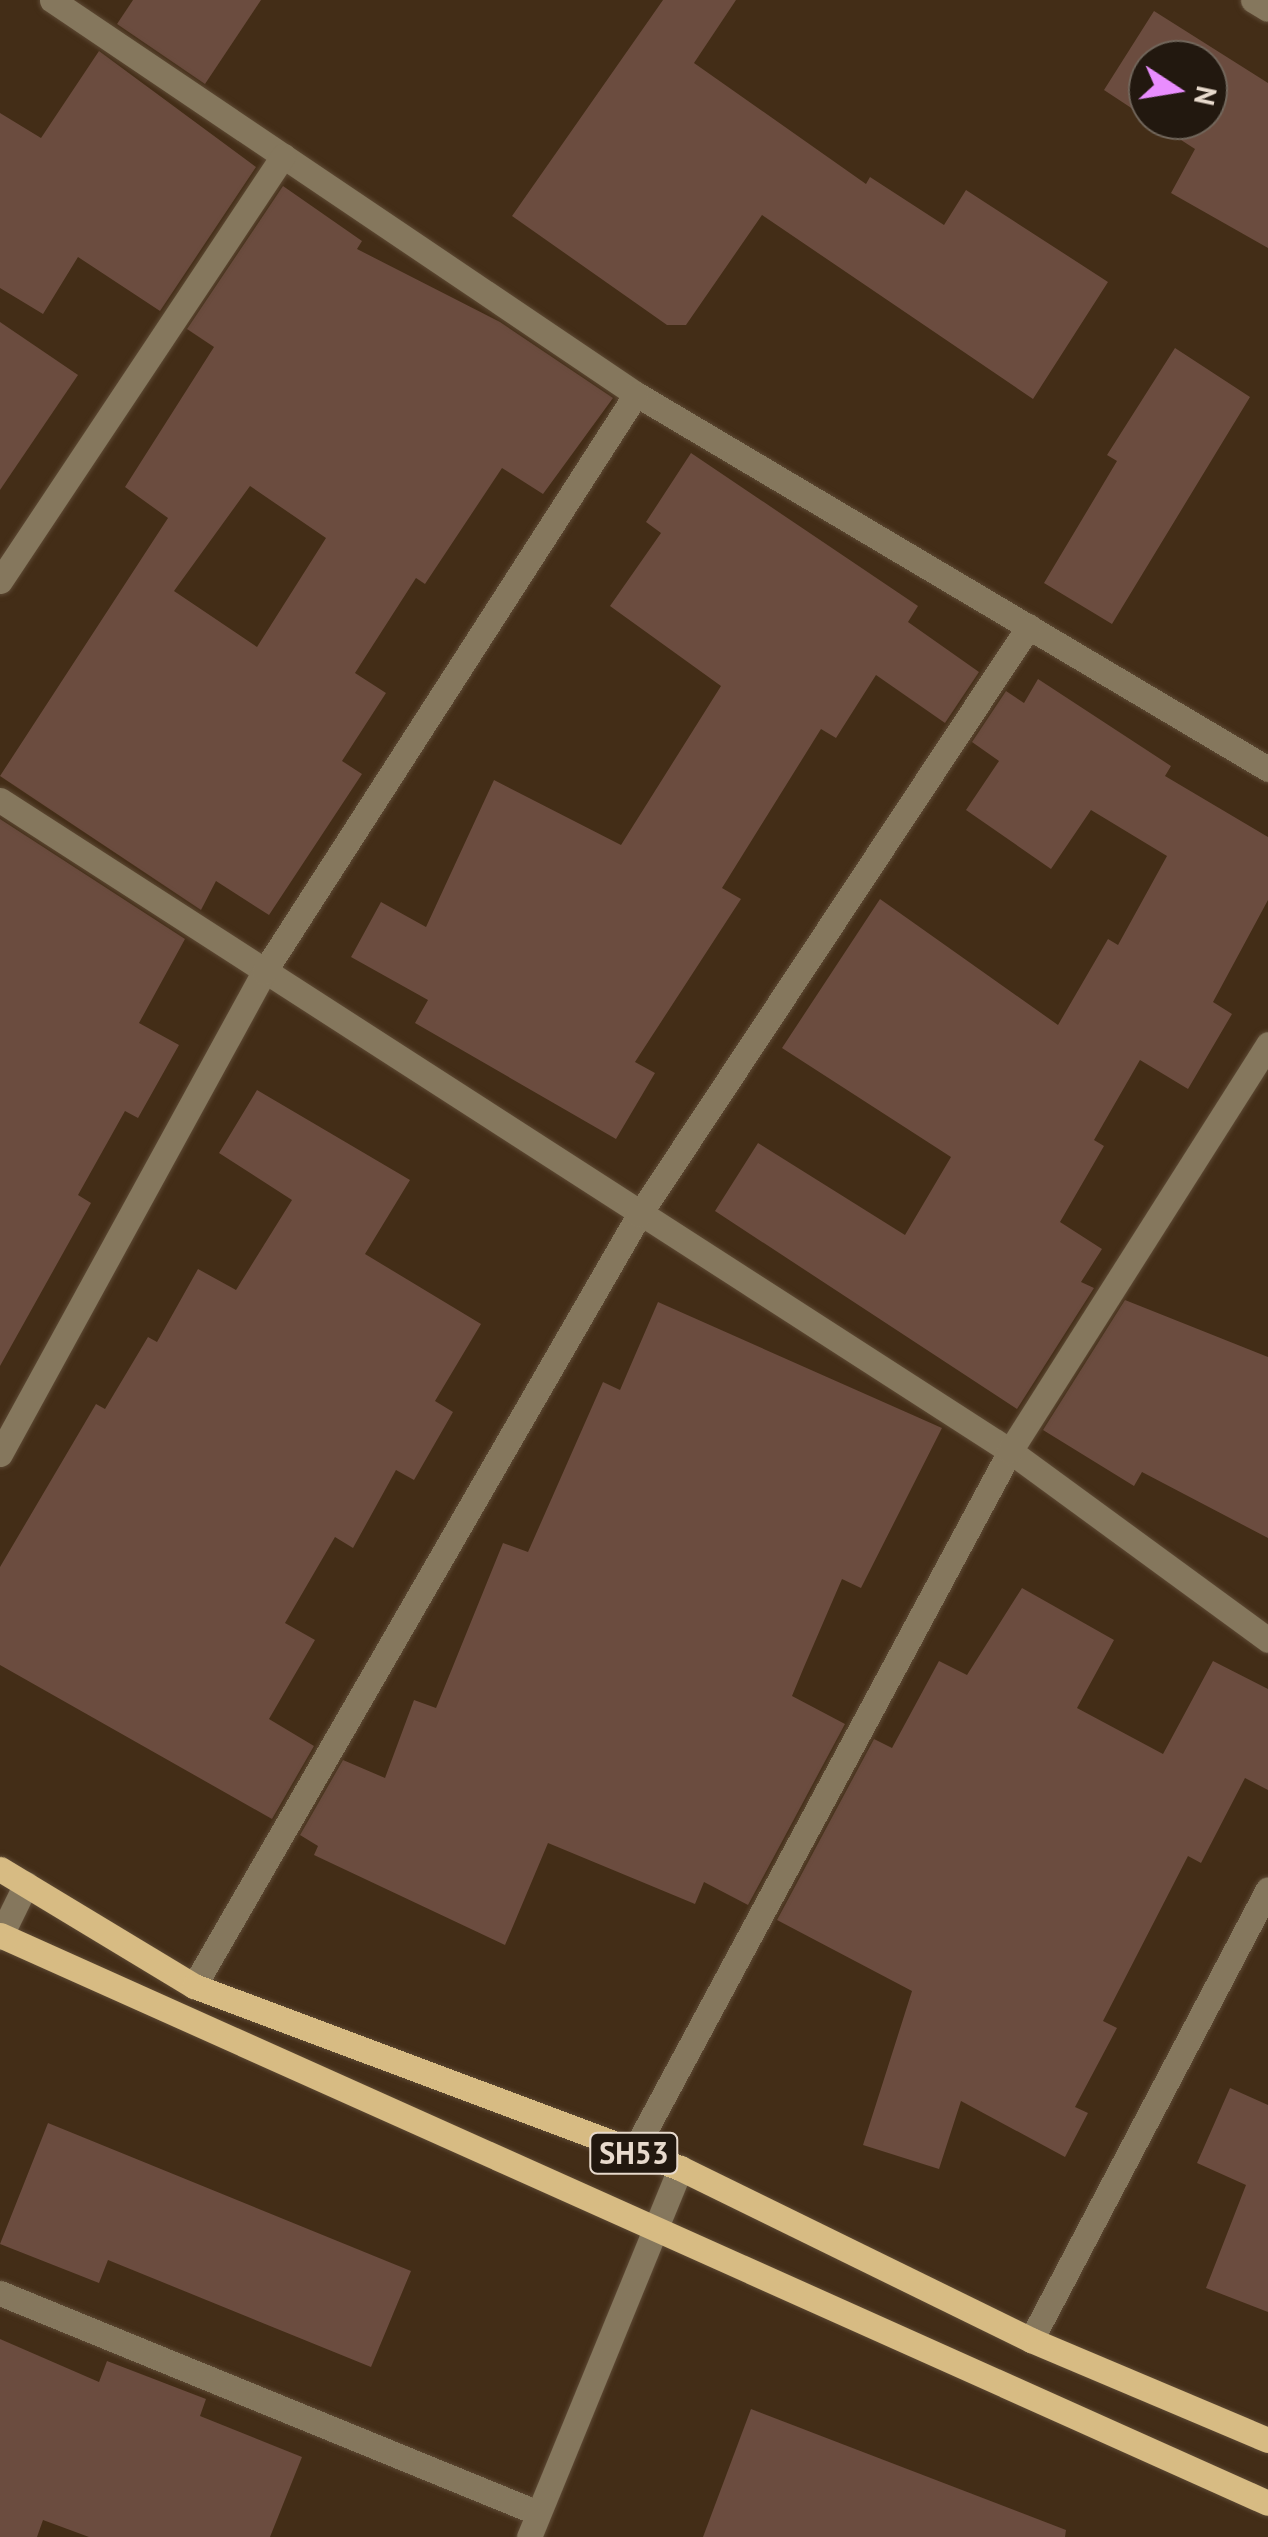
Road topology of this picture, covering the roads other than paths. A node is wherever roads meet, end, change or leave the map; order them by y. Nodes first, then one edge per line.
1 (52, 0) edge
2 (1254, 0) edge
3 (1268, 9) edge
4 (283, 156) junction
5 (636, 394) junction
6 (0, 581) edge
7 (1029, 626) junction
8 (1268, 769) edge
9 (0, 800) edge
10 (264, 972) junction
11 (1268, 1044) edge
12 (638, 1215) junction
13 (1010, 1451) junction
14 (0, 1454) edge
15 (1268, 1640) edge
16 (0, 1869) edge
17 (26, 1884) junction
18 (1268, 1889) edge
19 (0, 1936) edge
20 (194, 1986) junction
21 (633, 2153) junction
22 (680, 2168) junction
23 (655, 2229) junction
24 (0, 2294) edge
25 (1031, 2340) junction
26 (1268, 2440) edge
27 (1268, 2503) edge
28 (534, 2525) edge

1 - 4 street
2 - 3 street
4 - 5 street
4 - 6 street
5 - 7 street
5 - 10 street
7 - 8 street
7 - 12 street
9 - 10 street
10 - 12 street
10 - 14 street
11 - 13 street
12 - 13 street
12 - 20 street
13 - 15 street
13 - 21 street
16 - 17 main road, SH53
17 - 19 street
17 - 20 main road, SH53
18 - 25 street
19 - 23 main road, SH53
20 - 21 main road, SH53
21 - 22 main road, SH53
22 - 23 street
22 - 25 main road, SH53
23 - 27 main road, SH53
23 - 28 street
24 - 28 street
25 - 26 main road, SH53

